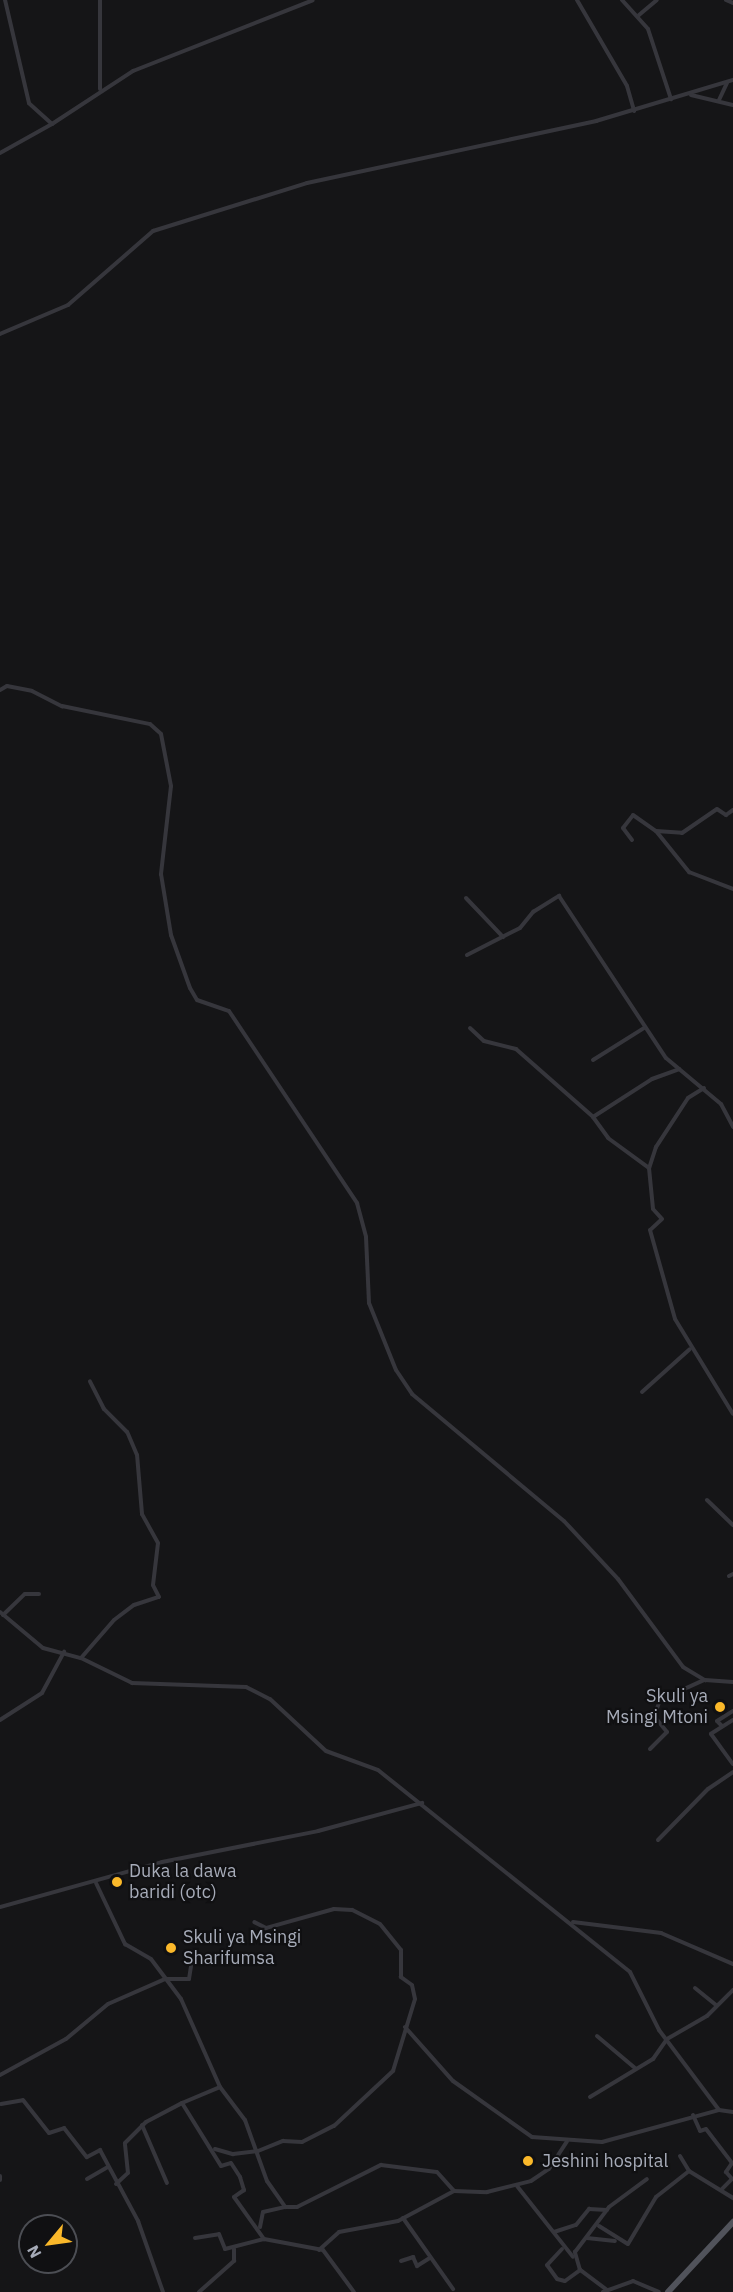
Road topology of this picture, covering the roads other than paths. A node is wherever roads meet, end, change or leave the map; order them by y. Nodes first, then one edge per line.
1 (5, 0) edge
2 (100, 0) edge
3 (313, 0) edge
4 (578, 0) edge
5 (622, 0) edge
6 (657, 0) edge
7 (726, 0) edge
8 (652, 2) edge
9 (733, 3) edge
10 (639, 15) junction
11 (733, 80) edge
12 (728, 83) junction
13 (100, 89) junction
14 (691, 95) junction
15 (671, 99) junction
16 (719, 100) junction
17 (733, 105) edge
18 (634, 111) junction
19 (52, 124) junction
20 (0, 153) edge
21 (0, 334) edge
22 (0, 690) edge
23 (733, 810) edge
24 (656, 831) junction
25 (632, 840) dead end
26 (733, 890) edge
27 (466, 898) dead end
28 (503, 937) junction
29 (467, 955) dead end
30 (470, 1028) dead end
31 (644, 1028) junction
32 (593, 1060) dead end
33 (679, 1069) junction
34 (704, 1088) junction
35 (593, 1117) junction
36 (733, 1127) edge
37 (649, 1168) junction
38 (690, 1349) junction
39 (90, 1381) dead end
40 (642, 1392) dead end
41 (733, 1414) edge
42 (707, 1500) dead end
43 (733, 1525) edge
44 (39, 1594) dead end
45 (2, 1613) edge
46 (64, 1652) junction
47 (81, 1658) junction
48 (705, 1680) junction
49 (733, 1682) edge
50 (733, 1711) edge
51 (0, 1720) edge
52 (733, 1720) edge
53 (723, 1726) junction
54 (650, 1749) dead end
55 (733, 1764) edge
56 (733, 1772) edge
57 (422, 1803) junction
58 (658, 1840) dead end
59 (96, 1883) junction
60 (0, 1907) edge
61 (254, 1922) dead end
62 (571, 1922) junction
63 (192, 1959) dead end
64 (733, 1964) edge
65 (165, 1979) junction
66 (695, 1988) dead end
67 (733, 1990) edge
68 (716, 2006) junction
69 (405, 2026) junction
70 (597, 2036) dead end
71 (667, 2039) junction
72 (635, 2068) junction
73 (0, 2075) edge
74 (220, 2087) junction
75 (590, 2097) dead end
76 (182, 2103) junction
77 (0, 2104) edge
78 (719, 2110) junction
79 (733, 2112) edge
80 (693, 2115) junction
81 (142, 2125) junction
82 (567, 2141) junction
83 (215, 2149) junction
84 (258, 2151) junction
85 (680, 2156) dead end
86 (108, 2167) junction
87 (689, 2171) junction
88 (87, 2179) dead end
89 (647, 2179) dead end
90 (167, 2183) dead end
91 (116, 2184) junction
92 (517, 2186) junction
93 (722, 2189) junction
94 (454, 2191) junction
95 (733, 2198) edge
96 (285, 2207) junction
97 (607, 2210) junction
98 (403, 2218) junction
99 (733, 2222) edge
100 (599, 2226) junction
101 (260, 2227) junction
102 (554, 2232) junction
103 (195, 2238) dead end
104 (587, 2238) junction
105 (264, 2239) junction
106 (615, 2241) junction
107 (234, 2249) junction
108 (562, 2249) junction
109 (320, 2250) junction
110 (430, 2258) junction
111 (573, 2258) junction
112 (401, 2261) dead end
113 (580, 2270) junction
114 (453, 2289) dead end
115 (605, 2291) edge
116 (163, 2292) edge
117 (199, 2292) edge
118 (354, 2292) edge
119 (659, 2292) edge
120 (668, 2292) edge

1 - 19 street
2 - 13 street
3 - 13 street
4 - 18 street
5 - 10 street
6 - 8 street
7 - 9 street
8 - 10 street
10 - 15 street
11 - 12 street
12 - 14 street
12 - 16 street
13 - 19 street
14 - 15 street
14 - 16 street
15 - 18 street
16 - 17 street
18 - 21 street
19 - 20 street
22 - 48 street
23 - 24 street
24 - 25 street
24 - 26 street
27 - 28 street
28 - 29 street
28 - 31 street
30 - 35 street
31 - 32 street
31 - 33 street
33 - 34 street
33 - 35 street
34 - 36 street
34 - 37 street
35 - 37 street
37 - 38 street
38 - 40 street
38 - 41 street
39 - 47 street
42 - 43 street
44 - 45 street
45 - 46 street
46 - 47 street
46 - 51 street
47 - 57 street
48 - 49 street
48 - 54 street
50 - 53 street
52 - 53 street
53 - 55 street
56 - 58 street
57 - 59 street
57 - 62 street
59 - 60 street
59 - 65 street
61 - 69 street
62 - 64 street
62 - 71 street
63 - 65 street
65 - 73 street
65 - 74 street
66 - 68 street
67 - 68 street
68 - 71 street
69 - 82 street
69 - 84 street
70 - 72 street
71 - 72 street
71 - 78 street
72 - 75 street
74 - 76 street
74 - 84 street
76 - 81 street
76 - 83 street
77 - 86 street
78 - 79 street
78 - 80 street
80 - 82 street
80 - 93 street
81 - 90 street
81 - 91 street
82 - 92 street
83 - 84 street
83 - 101 street
84 - 96 street
85 - 87 street
86 - 88 street
86 - 91 street
87 - 93 street
87 - 106 street
89 - 97 street
91 - 116 street
92 - 94 street
92 - 102 street
93 - 95 street
94 - 96 street
94 - 98 street
96 - 101 street
97 - 100 street
97 - 102 street
98 - 109 street
98 - 110 street
99 - 120 main road
100 - 104 street
100 - 106 street
101 - 105 street
102 - 108 street
103 - 107 street
104 - 106 street
104 - 111 street
105 - 107 street
105 - 109 street
107 - 117 street
108 - 111 street
108 - 113 street
109 - 118 street
110 - 112 street
110 - 114 street
111 - 113 street
113 - 115 street
115 - 119 street

